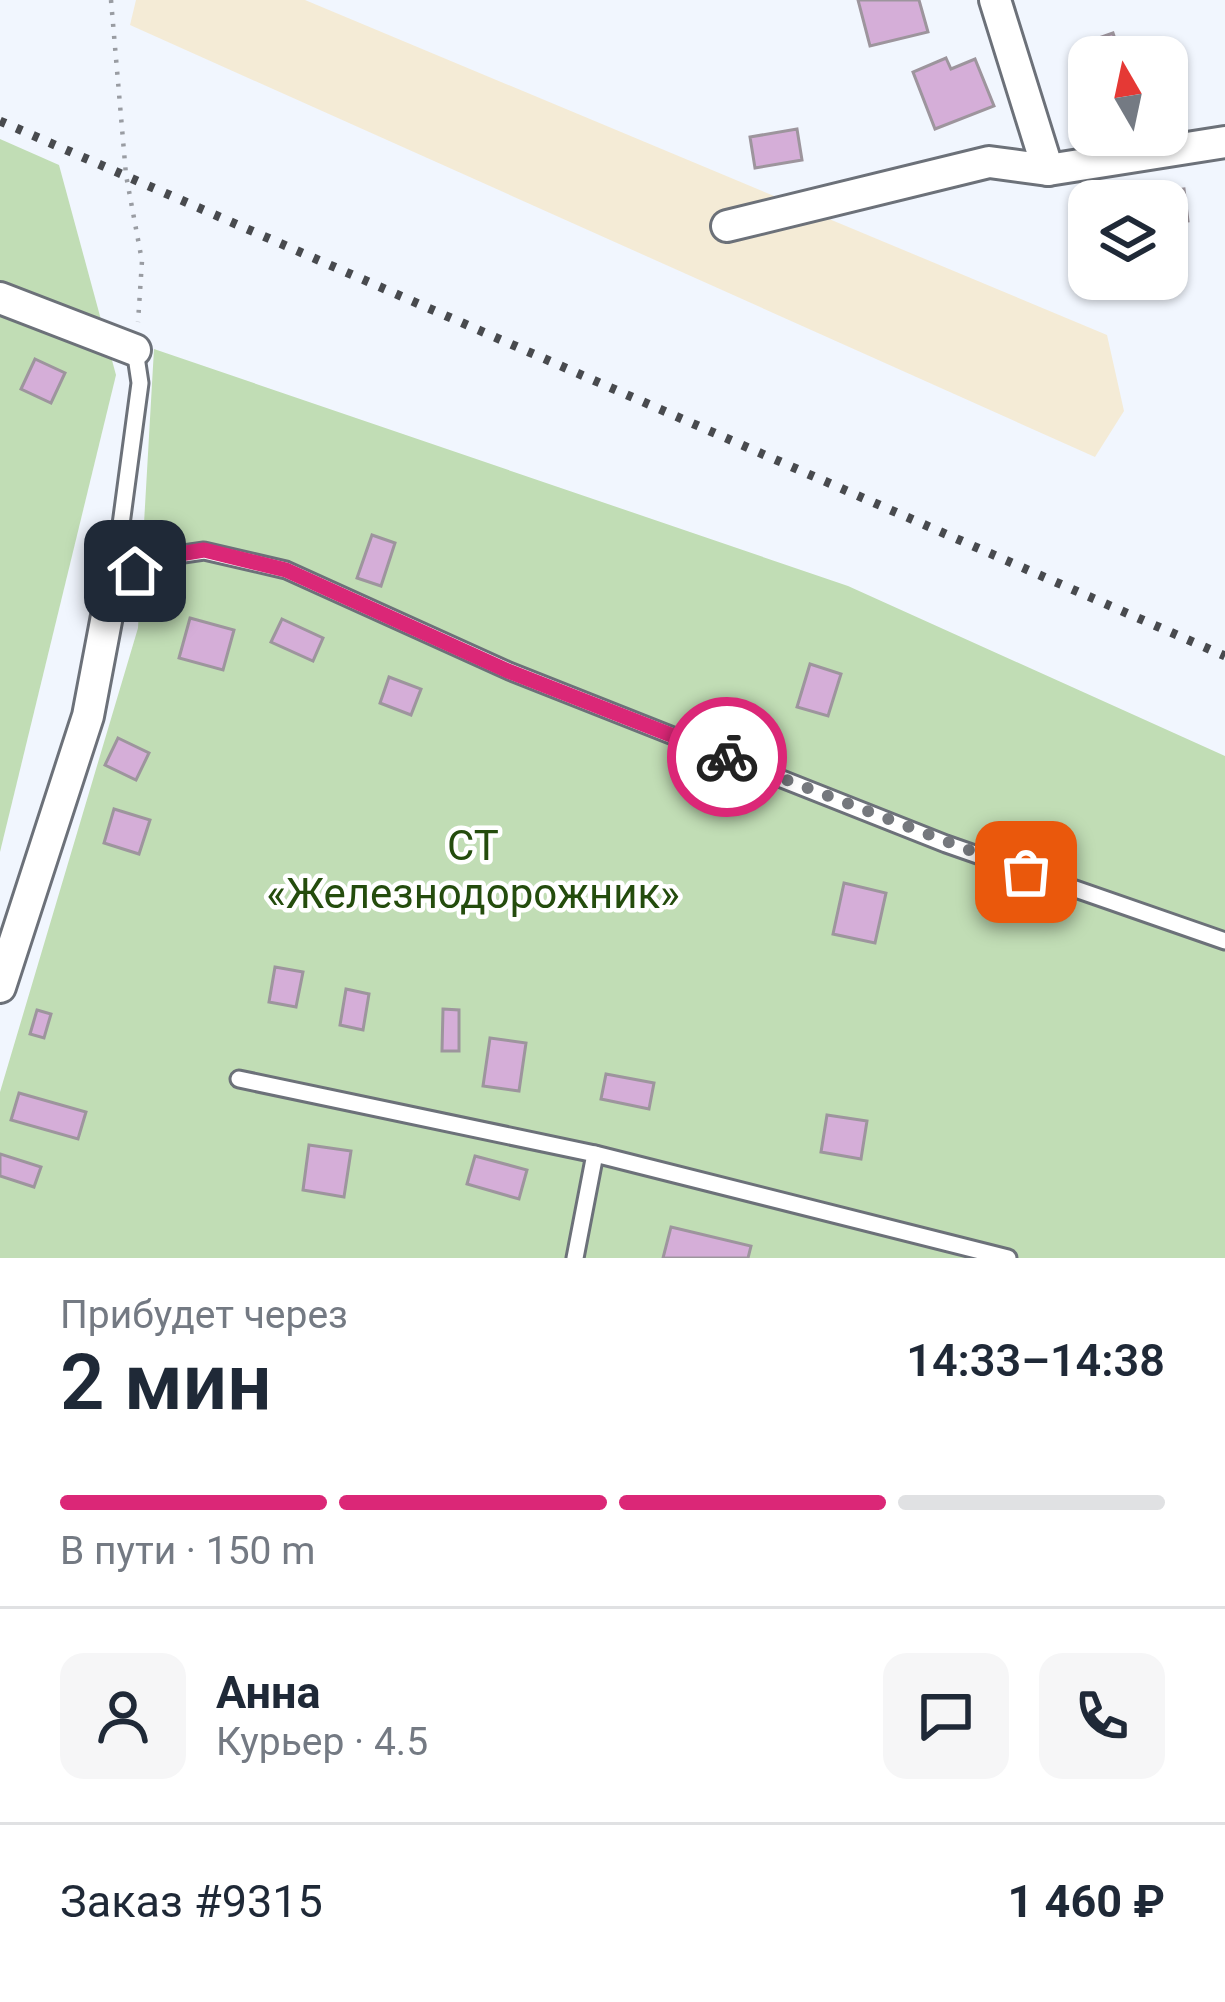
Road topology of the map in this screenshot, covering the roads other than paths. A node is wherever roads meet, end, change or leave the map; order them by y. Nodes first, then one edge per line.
1 (995, 0) edge
2 (1225, 142) edge
3 (1048, 170) junction
4 (727, 226) dead end
5 (0, 298) edge
6 (136, 350) joint
7 (113, 584) junction
8 (1225, 941) edge
9 (0, 987) edge
10 (239, 1079) dead end
11 (596, 1154) junction
12 (575, 1258) edge
13 (1008, 1258) edge

1 - 3 street
2 - 3 street
3 - 4 street
5 - 6 street
6 - 7 lane
7 - 8 lane
7 - 9 street
10 - 11 lane
11 - 12 lane
11 - 13 lane

